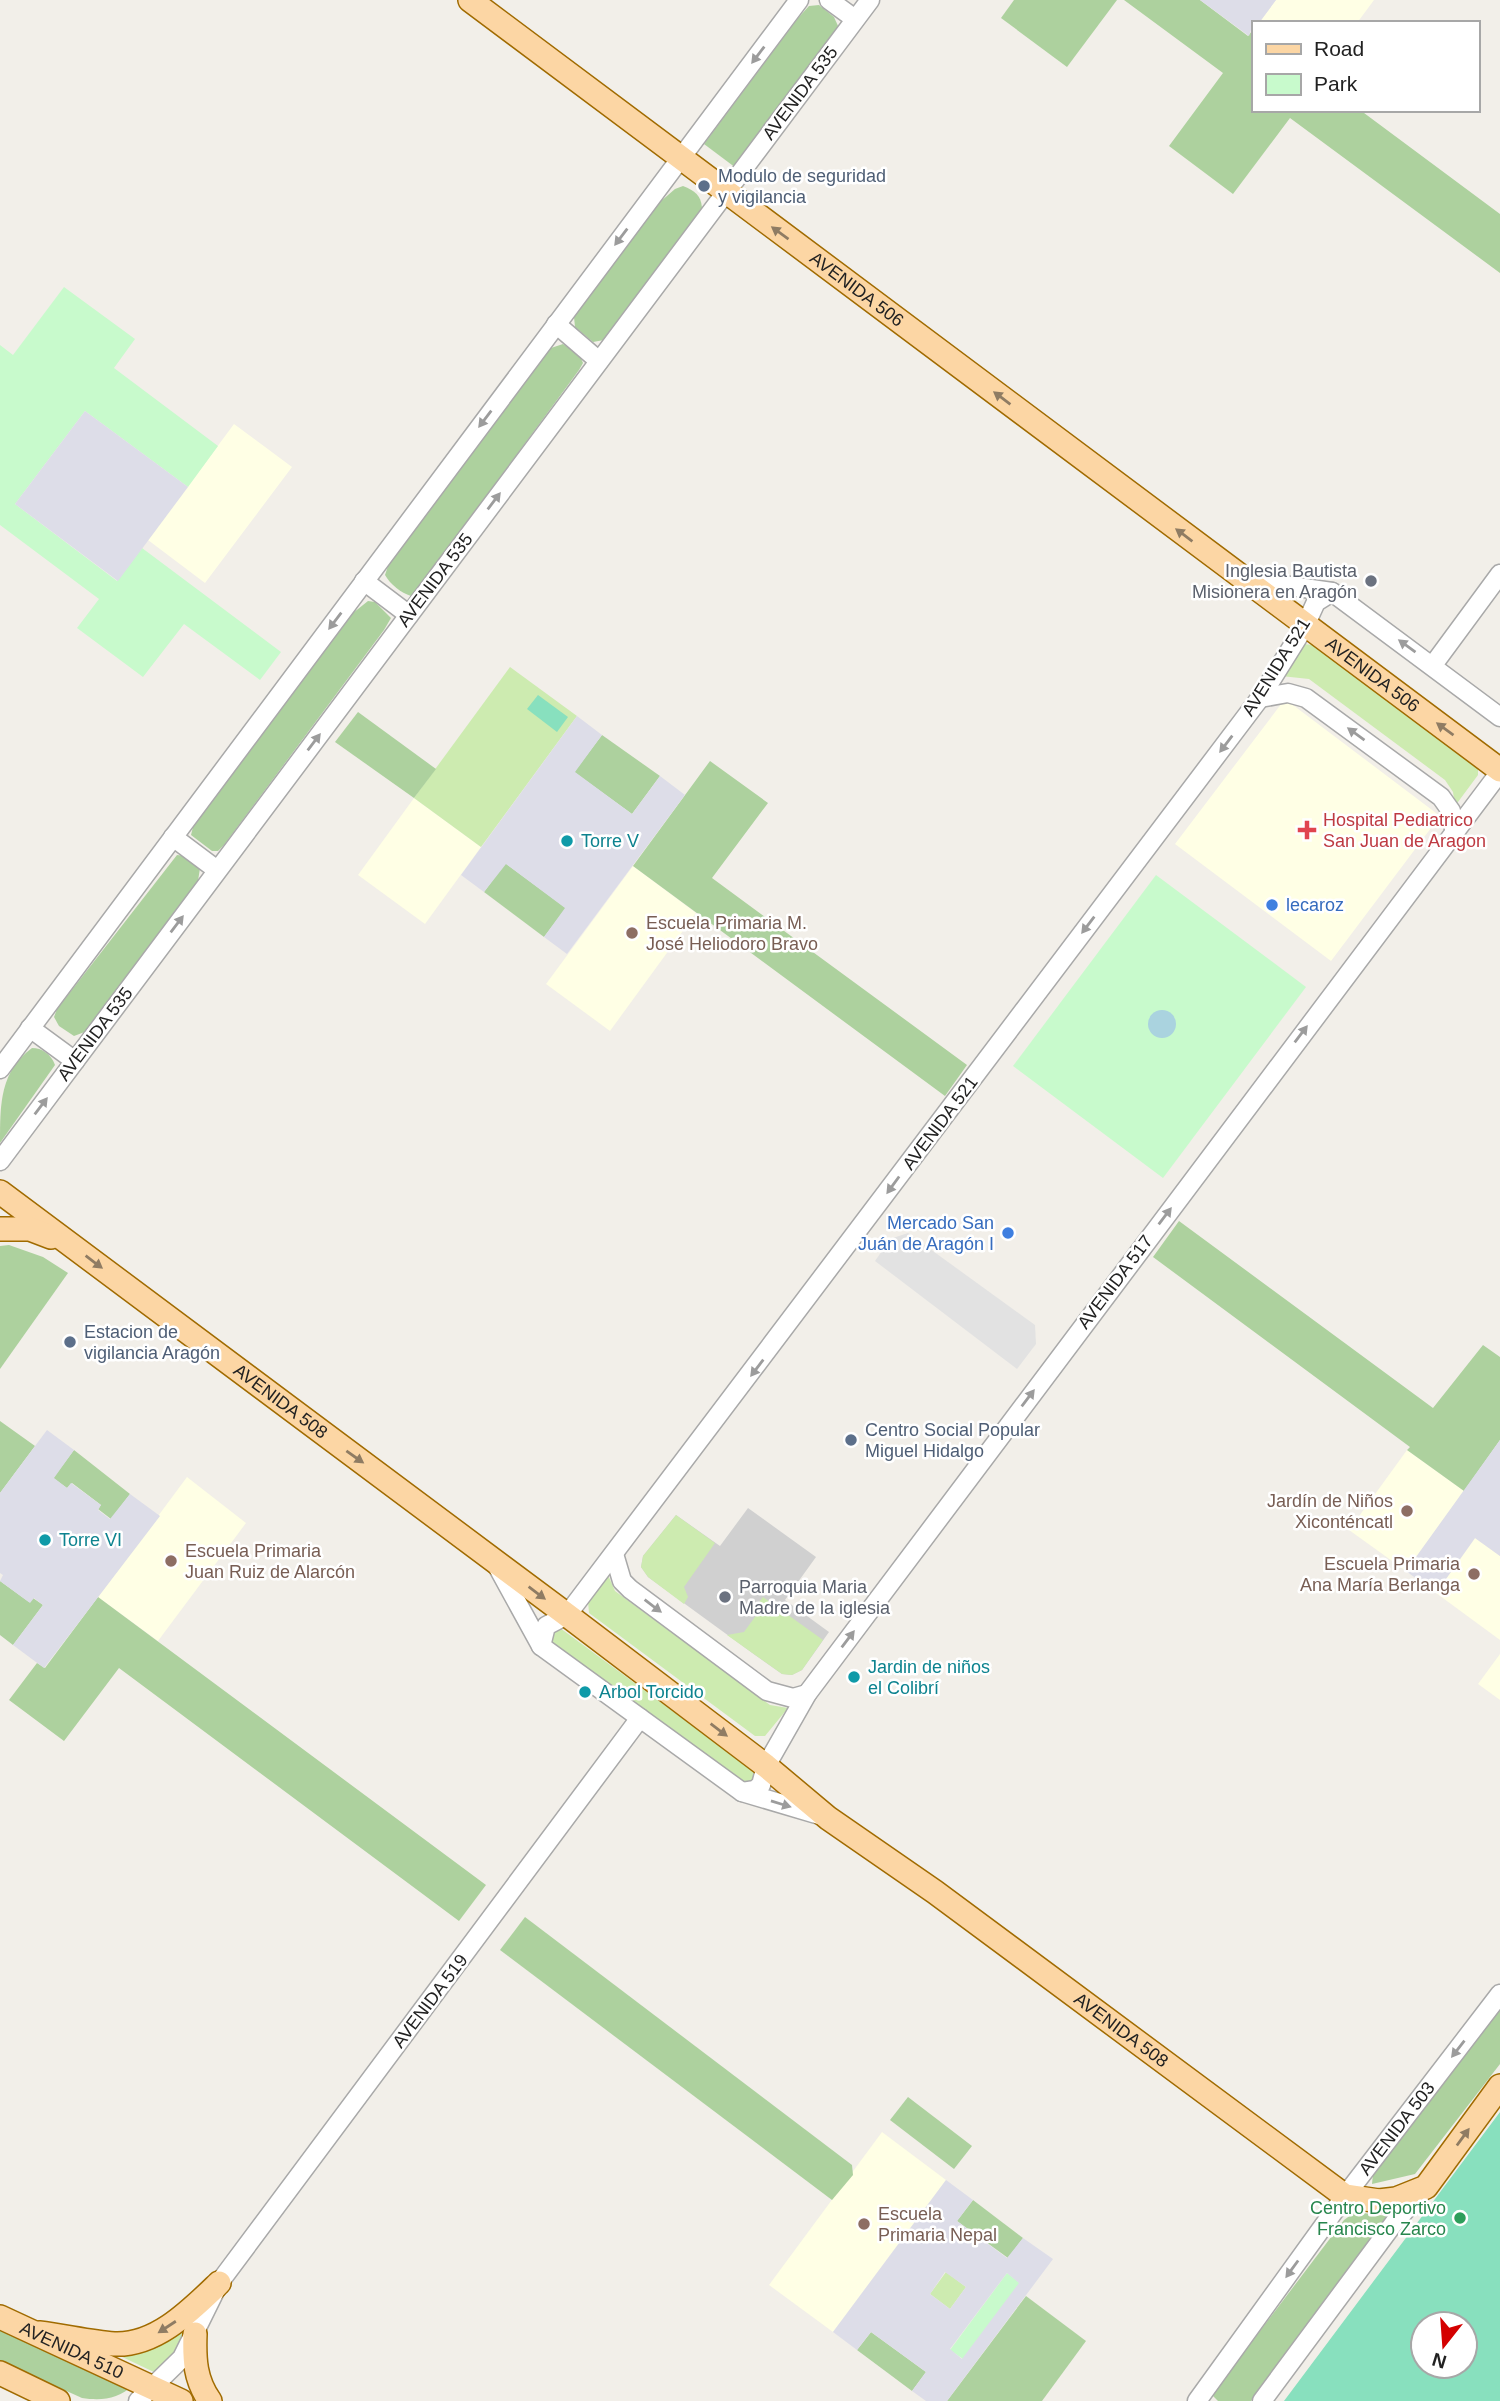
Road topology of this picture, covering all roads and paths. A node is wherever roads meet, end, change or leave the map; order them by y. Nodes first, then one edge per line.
1 (470, 0) edge
2 (799, 0) edge
3 (828, 0) edge
4 (870, 0) edge
5 (855, 19) junction
6 (680, 159) junction
7 (725, 193) junction
8 (556, 324) junction
9 (599, 362) junction
10 (1500, 574) edge
11 (1244, 580) junction
12 (364, 582) junction
13 (1332, 592) junction
14 (409, 615) junction
15 (1305, 626) junction
16 (1433, 665) junction
17 (1260, 698) junction
18 (1500, 717) edge
19 (1500, 771) edge
20 (1454, 830) junction
21 (173, 837) junction
22 (218, 870) junction
23 (30, 1028) junction
24 (75, 1060) junction
25 (0, 1068) edge
26 (0, 1160) edge
27 (0, 1192) edge
28 (0, 1229) edge
29 (70, 1243) junction
30 (614, 1554) junction
31 (494, 1561) junction
32 (567, 1615) junction
33 (541, 1646) junction
34 (807, 1693) junction
35 (640, 1718) junction
36 (766, 1766) junction
37 (742, 1792) junction
38 (828, 1818) junction
39 (1500, 1994) edge
40 (1500, 2086) edge
41 (1426, 2187) junction
42 (1345, 2196) junction
43 (219, 2283) junction
44 (0, 2317) edge
45 (39, 2333) junction
46 (195, 2334) junction
47 (0, 2373) edge
48 (146, 2394) edge
49 (58, 2401) edge
50 (181, 2401) edge
51 (210, 2401) edge
52 (1197, 2401) edge
53 (1262, 2401) edge

1 - 6 main road, AVENIDA 506
2 -> 6 street
3 - 5 street
4 - 5 street, AVENIDA 535
5 - 7 street, AVENIDA 535
6 - 7 main road, AVENIDA 506
6 -> 8 street
7 - 9 street, AVENIDA 535
11 -> 7 main road, AVENIDA 506
8 - 9 street
8 -> 12 street
14 -> 9 street, AVENIDA 535
10 - 16 street
11 - 13 street, AVENIDA 506
11 - 15 main road, AVENIDA 506
12 - 14 street
12 -> 21 street
13 - 15 street, AVENIDA 521
16 -> 13 street, AVENIDA 506
22 -> 14 street, AVENIDA 535
15 - 17 street, AVENIDA 521
19 -> 15 main road, AVENIDA 506
16 - 18 street, AVENIDA 506
20 -> 17 street
17 -> 30 street, AVENIDA 521
19 - 20 street, AVENIDA 517
34 -> 20 street, AVENIDA 517
21 - 22 street
21 - 23 street
24 -> 22 street, AVENIDA 535
23 - 24 street
23 - 25 street
26 -> 24 street, AVENIDA 535
27 - 29 main road, AVENIDA 508
28 - 29 main road
29 -> 31 main road, AVENIDA 508
30 - 32 street, AVENIDA 521
30 -> 34 street
31 -> 32 main road, AVENIDA 508
31 - 33 street, AVENIDA 508
32 - 33 street, AVENIDA 521
32 -> 36 main road, AVENIDA 508
33 - 35 street, AVENIDA 508
34 - 36 street, AVENIDA 517
35 - 37 street, AVENIDA 508
35 - 43 street, AVENIDA 519
36 - 37 street, AVENIDA 517
36 - 38 main road, AVENIDA 508
37 -> 38 street, AVENIDA 508
38 - 42 main road, AVENIDA 508
39 -> 42 street, AVENIDA 503
41 -> 40 main road
41 - 42 main road, AVENIDA 508
41 - 53 street
42 -> 52 street, AVENIDA 503
43 -> 45 main road
43 - 46 street, AVENIDA 519
44 - 45 main road, AVENIDA 510
45 - 48 main road, AVENIDA 510
46 - 48 street, AVENIDA 519
46 - 51 main road
47 - 49 main road
48 - 50 main road, AVENIDA 510

